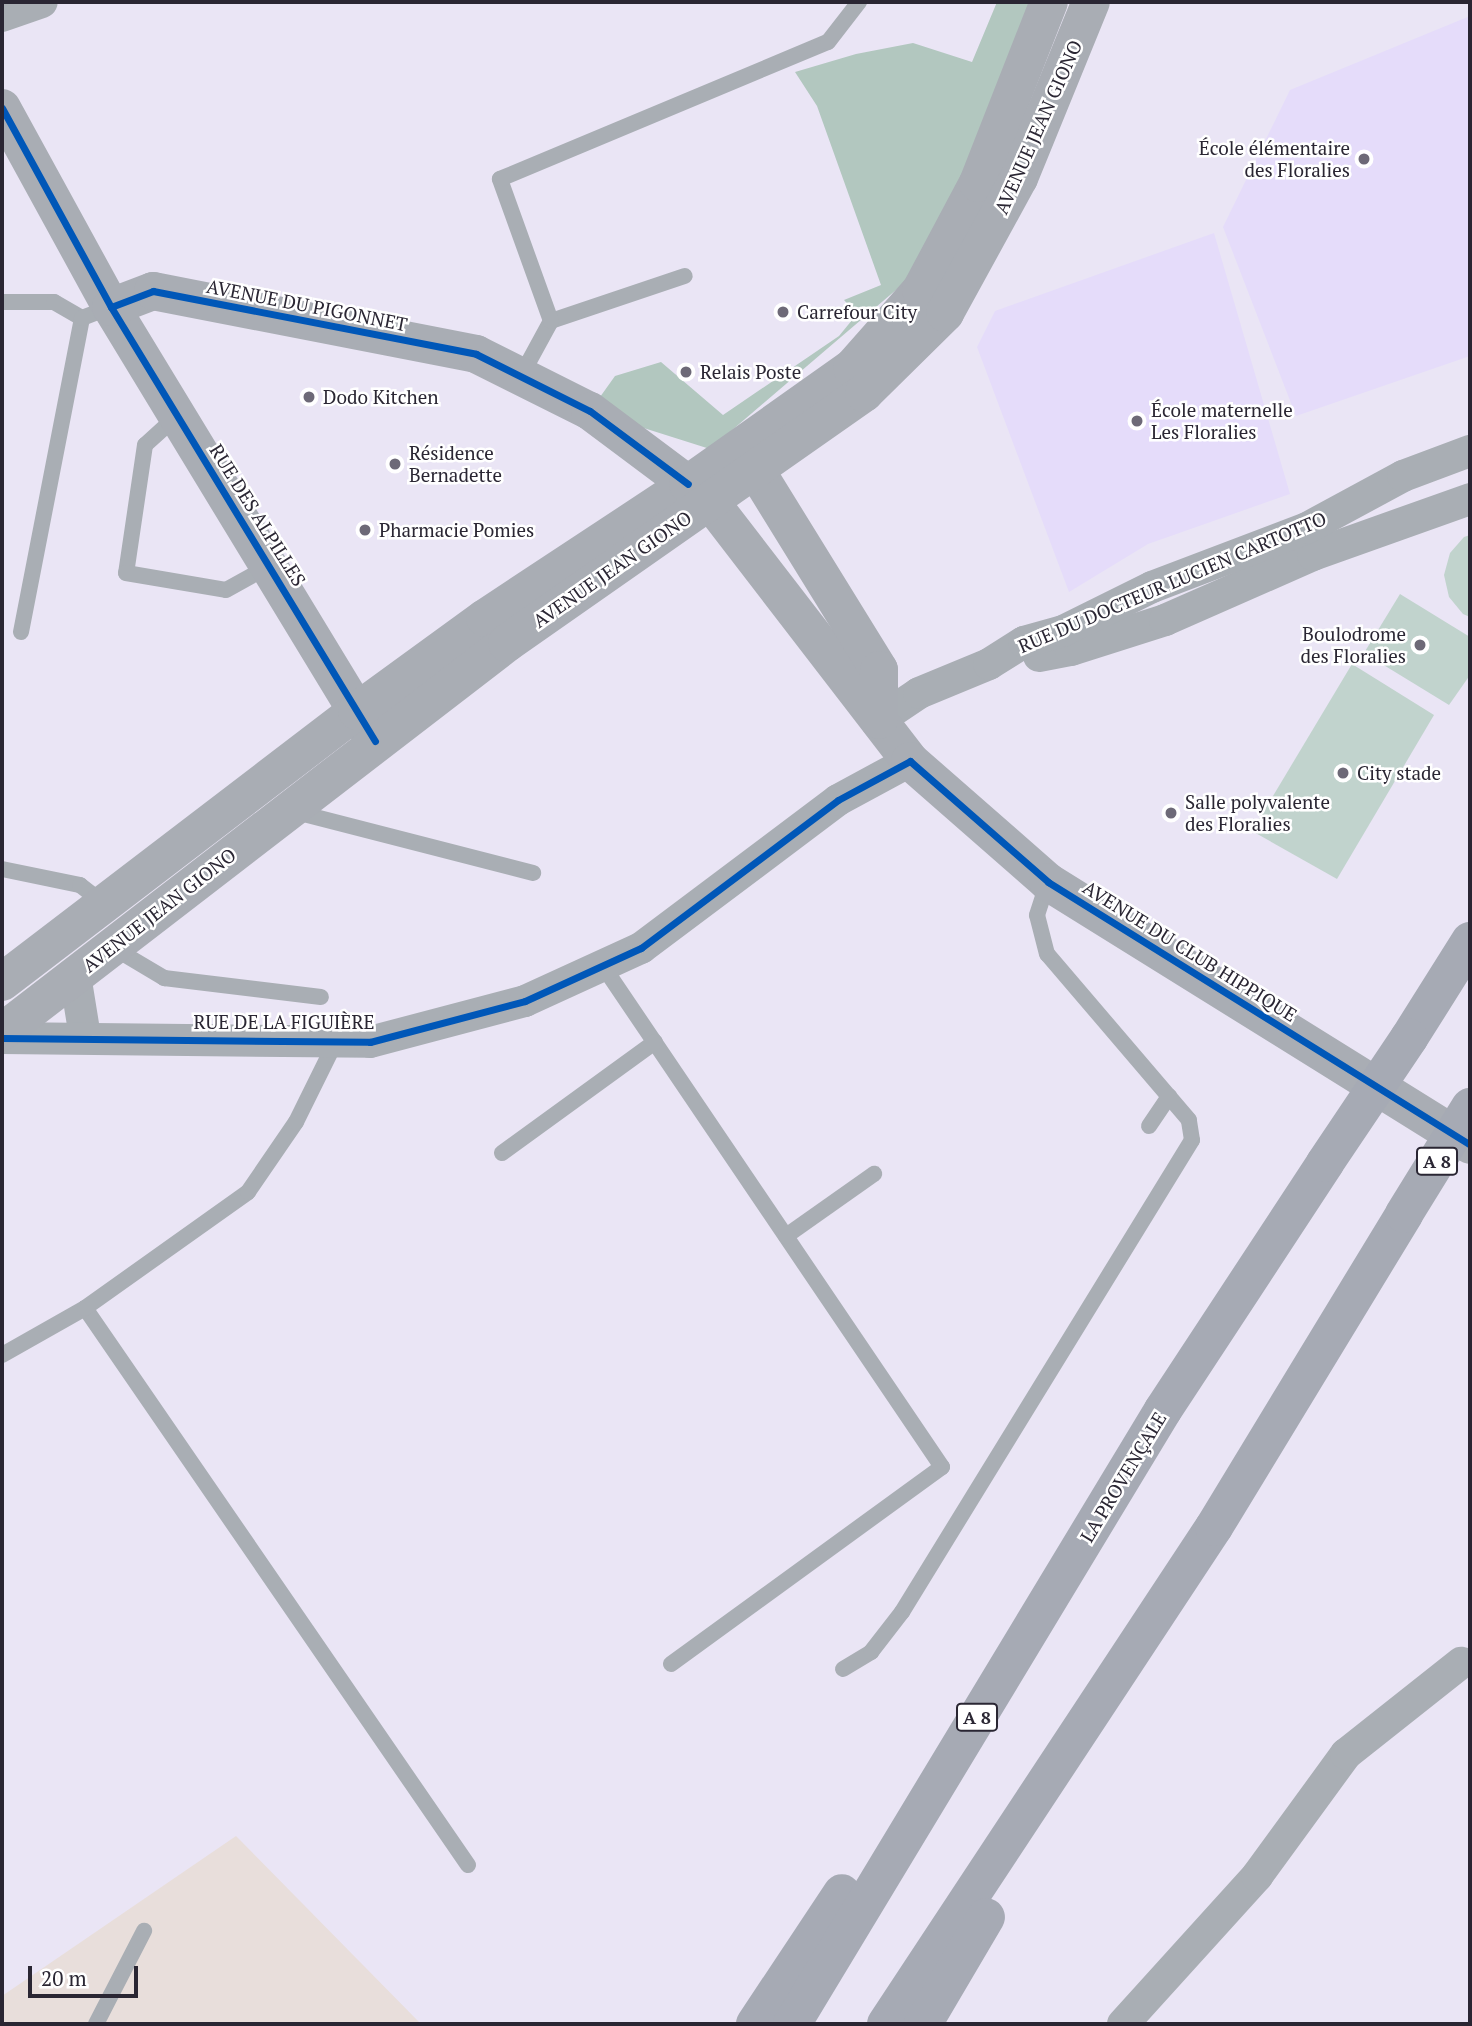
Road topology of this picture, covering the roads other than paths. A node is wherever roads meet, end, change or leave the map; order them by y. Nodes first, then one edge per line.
1 (42, 2) edge
2 (859, 2) edge
3 (1049, 2) edge
4 (1091, 2) edge
5 (2, 16) edge
6 (1013, 92) junction
7 (1048, 107) junction
8 (2, 108) edge
9 (685, 276) dead end
10 (2, 302) edge
11 (97, 312) junction
12 (551, 321) junction
13 (521, 376) junction
14 (177, 416) junction
15 (793, 443) junction
16 (1470, 451) edge
17 (755, 470) junction
18 (699, 492) junction
19 (1470, 499) edge
20 (271, 565) junction
21 (824, 580) junction
22 (21, 632) dead end
23 (989, 664) junction
24 (879, 720) junction
25 (366, 726) junction
26 (910, 761) junction
27 (277, 795) junction
28 (2, 869) edge
29 (533, 873) dead end
30 (1048, 881) junction
31 (116, 923) junction
32 (1470, 941) edge
33 (603, 965) junction
34 (75, 975) junction
35 (2, 982) edge
36 (321, 998) dead end
37 (2, 1032) edge
38 (85, 1037) junction
39 (2, 1038) edge
40 (336, 1041) junction
41 (655, 1042) junction
42 (1169, 1096) junction
43 (1470, 1107) edge
44 (1149, 1126) dead end
45 (1470, 1145) edge
46 (502, 1153) dead end
47 (874, 1174) dead end
48 (786, 1236) junction
49 (85, 1308) junction
50 (2, 1355) edge
51 (1163, 1410) junction
52 (1214, 1527) junction
53 (1466, 1659) edge
54 (671, 1664) dead end
55 (843, 1669) dead end
56 (468, 1865) dead end
57 (144, 1931) dead end
58 (96, 2024) edge
59 (755, 2024) edge
60 (792, 2024) edge
61 (886, 2024) edge
62 (923, 2024) edge
63 (1123, 2024) edge

1 - 5 street
2 - 12 lane
3 - 6 main road, AVENUE JEAN GIONO
4 - 7 main road, AVENUE JEAN GIONO
6 - 7 main road
6 - 18 main road, AVENUE JEAN GIONO
7 - 15 main road, AVENUE JEAN GIONO
8 - 11 main road
9 - 12 lane
10 - 11 lane
11 - 13 main road, AVENUE DU PIGONNET
11 - 14 main road, RUE DES ALPILLES
11 - 22 lane
12 - 13 lane
13 - 18 main road, AVENUE DU PIGONNET
14 - 20 main road, RUE DES ALPILLES
14 - 20 lane
15 - 17 main road, AVENUE JEAN GIONO
15 - 21 main road
16 - 23 street, RUE DU DOCTEUR LUCIEN CARTOTTO
17 - 18 main road, AVENUE JEAN GIONO
17 - 21 main road
18 - 24 main road, AVENUE DU CLUB HIPPIQUE
18 - 25 main road, AVENUE JEAN GIONO
19 - 23 street, RUE DU DOCTEUR LUCIEN CARTOTTO
20 - 25 main road, RUE DES ALPILLES
21 - 24 main road
23 - 24 street, RUE DU DOCTEUR LUCIEN CARTOTTO
24 - 26 main road, AVENUE DU CLUB HIPPIQUE
25 - 27 main road, AVENUE JEAN GIONO
26 - 30 main road, AVENUE DU CLUB HIPPIQUE
26 - 33 street, RUE DE LA FIGUIÈRE
27 - 29 lane
27 - 31 main road, AVENUE JEAN GIONO
28 - 31 lane
30 - 42 lane
30 - 45 main road, AVENUE DU CLUB HIPPIQUE
31 - 34 main road, AVENUE JEAN GIONO
31 - 35 main road, AVENUE JEAN GIONO
31 - 36 lane
32 - 51 highway, LA PROVENÇALE / A 8, bridge
33 - 40 street, RUE DE LA FIGUIÈRE
33 - 41 lane
34 - 37 main road, AVENUE JEAN GIONO
34 - 38 street
38 - 39 street, RUE DE LA FIGUIÈRE
38 - 40 street, RUE DE LA FIGUIÈRE
40 - 49 lane
41 - 46 lane
41 - 48 lane
42 - 44 lane
42 - 55 lane
43 - 52 highway, A 8, bridge
47 - 48 lane
48 - 54 lane
49 - 50 lane
49 - 56 lane
51 - 59 highway
51 - 60 highway, LA PROVENÇALE / A 8
52 - 61 highway, A 8
52 - 62 highway
53 - 63 street
57 - 58 lane

